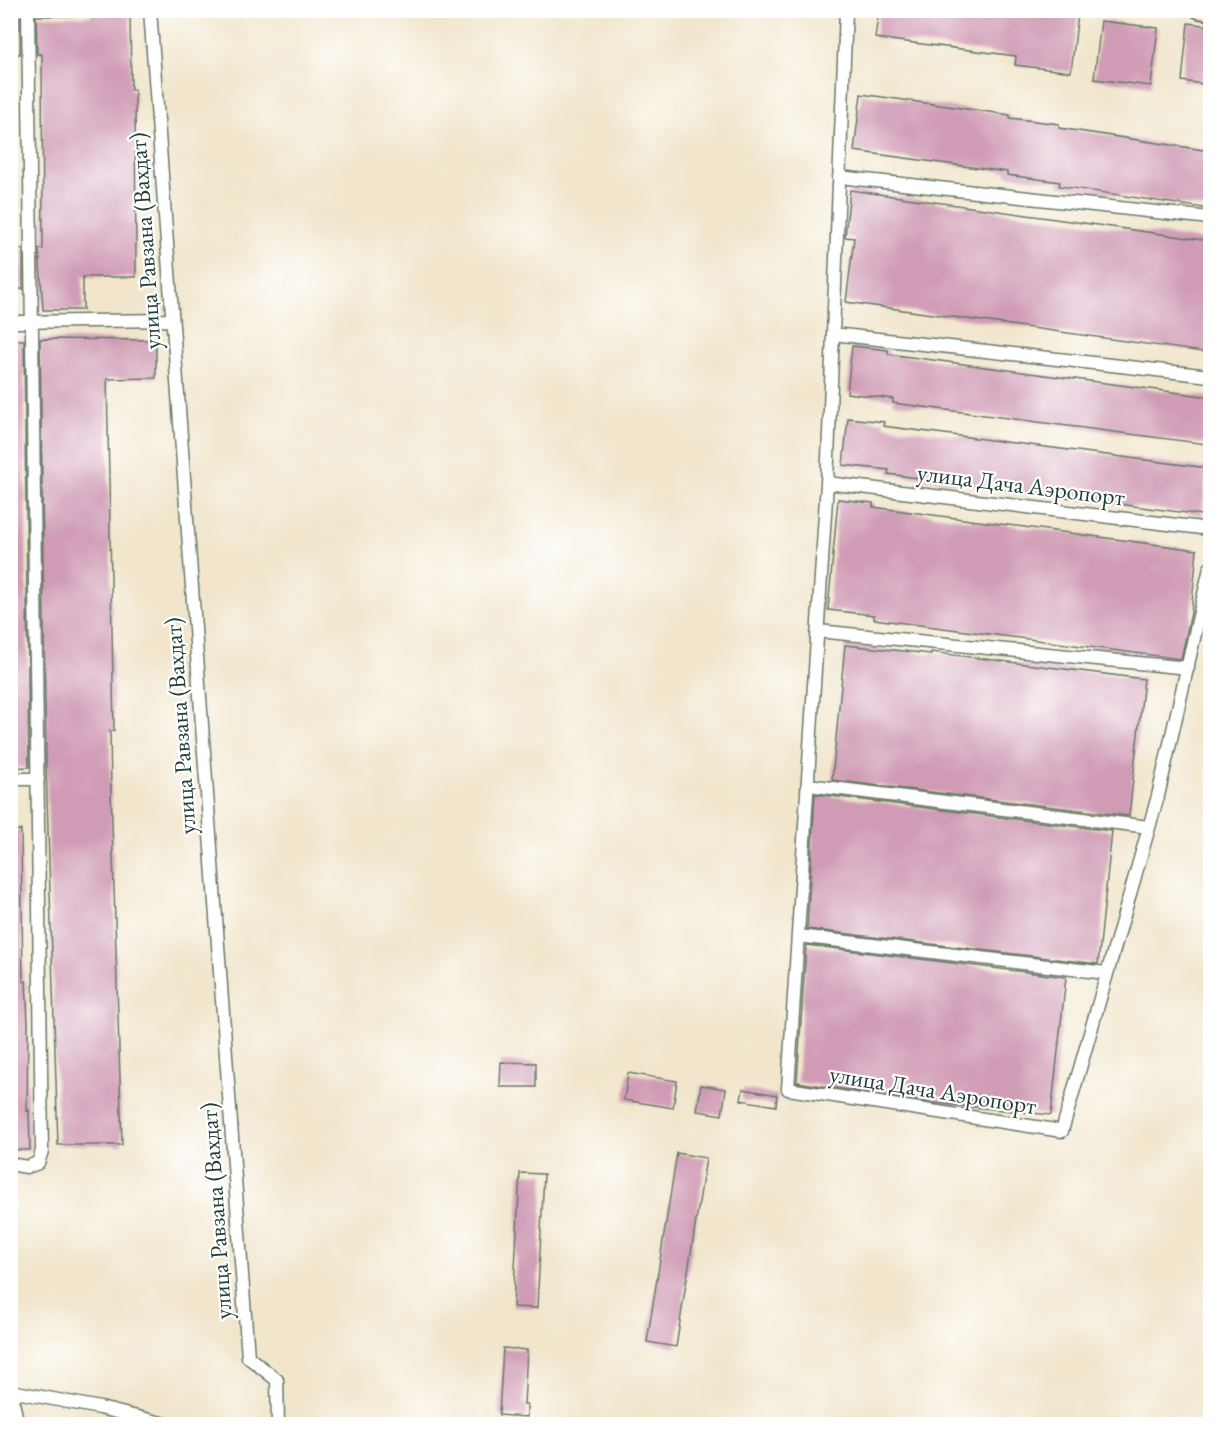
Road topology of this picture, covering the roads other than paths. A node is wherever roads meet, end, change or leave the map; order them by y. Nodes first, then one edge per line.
1 (28, 10) edge
2 (150, 10) edge
3 (846, 10) edge
4 (839, 177) junction
5 (1210, 218) edge
6 (171, 320) junction
7 (10, 322) edge
8 (33, 322) junction
9 (832, 334) junction
10 (1210, 376) edge
11 (826, 483) junction
12 (1210, 529) edge
13 (1210, 568) edge
14 (818, 631) junction
15 (1188, 668) junction
16 (10, 779) edge
17 (38, 779) junction
18 (808, 785) junction
19 (1149, 827) junction
20 (798, 936) junction
21 (1106, 974) junction
22 (10, 1164) edge
23 (11, 1391) edge
24 (18, 1425) edge
25 (166, 1425) edge
26 (278, 1425) edge

1 - 8 street
2 - 6 street, улица Равзана (Вахдат)
3 - 4 street, улица Дача Аэропорт
4 - 5 street
4 - 9 street, улица Дача Аэропорт
6 - 8 street
6 - 26 street, улица Равзана (Вахдат)
7 - 8 street
8 - 17 street
9 - 10 street
9 - 11 street, улица Дача Аэропорт
11 - 12 street, улица Дача Аэропорт
11 - 14 street, улица Дача Аэропорт
13 - 15 street, улица Дача Аэропорт
14 - 15 street
14 - 18 street, улица Дача Аэропорт
15 - 19 street, улица Дача Аэропорт
16 - 17 street
17 - 22 street
18 - 19 street
18 - 20 street, улица Дача Аэропорт
19 - 21 street, улица Дача Аэропорт
20 - 21 street
20 - 21 street, улица Дача Аэропорт
23 - 24 street
23 - 25 street

